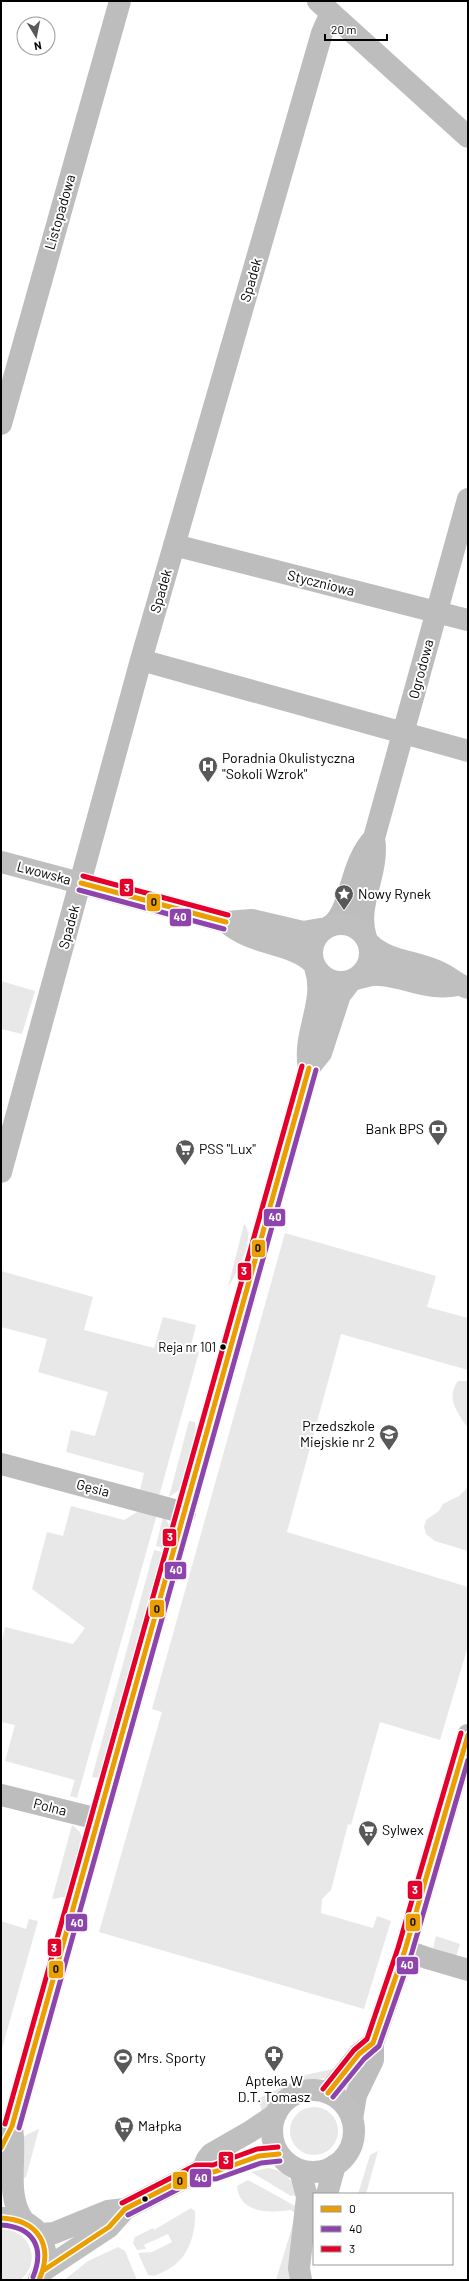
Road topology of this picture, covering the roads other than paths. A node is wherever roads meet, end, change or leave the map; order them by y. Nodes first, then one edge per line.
1 (120, 1) edge
2 (325, 7) edge
3 (468, 137) edge
4 (1, 424) edge
5 (468, 499) edge
6 (174, 545) junction
7 (436, 612) junction
8 (468, 620) edge
9 (141, 660) junction
10 (404, 733) junction
11 (468, 751) edge
12 (374, 838) junction
13 (1, 862) edge
14 (81, 883) junction
15 (226, 922) junction
16 (329, 926) junction
17 (368, 941) junction
18 (314, 965) junction
19 (353, 980) junction
20 (463, 987) edge
21 (309, 1068) junction
22 (1, 1172) edge
23 (1, 1464) edge
24 (185, 1513) junction
25 (468, 1734) edge
26 (1, 1795) edge
27 (98, 1819) junction
28 (405, 1950) junction
29 (468, 1970) edge
30 (373, 2043) junction
31 (328, 2094) junction
32 (276, 2114) junction
33 (352, 2119) junction
34 (12, 2126) junction
35 (1, 2148) edge
36 (279, 2154) junction
37 (335, 2165) junction
38 (300, 2170) junction
39 (202, 2171) junction
40 (328, 2193) edge
41 (125, 2209) junction
42 (1, 2218) edge
43 (23, 2220) junction
44 (39, 2234) junction
45 (313, 2261) edge
46 (41, 2275) edge
47 (301, 2280) edge
48 (305, 2280) edge

1 - 4 street, Listopadowa
2 - 3 street
2 - 6 street, Spadek
5 - 7 street, Ogrodowa
6 - 7 street, Styczniowa
6 - 9 street, Spadek
7 - 8 street, Styczniowa
7 - 10 street, Ogrodowa
9 - 10 street
9 - 14 street, Spadek
10 - 11 street
10 - 12 street, Ogrodowa
12 - 16 street, Ogrodowa
12 - 17 street, Ogrodowa
13 - 14 street, Lwowska
14 - 15 street, Lwowska
14 - 22 street, Spadek
15 - 16 street, Lwowska
15 - 18 street, Lwowska
16 - 17 street
16 - 18 street
17 - 19 street
17 - 20 street
18 - 19 street
18 - 21 street
19 - 20 street
19 - 21 street
21 - 24 street
23 - 24 street, Gęsia
24 - 27 street
25 - 28 street
26 - 27 street, Polna
27 - 34 street
28 - 29 street
28 - 30 street
30 - 31 street
30 - 33 street
31 - 32 street
31 - 33 street
32 - 36 street
32 - 39 street
33 - 37 street
34 - 35 street
34 - 43 street
36 - 38 street
36 - 39 street
37 - 38 street
37 - 40 street
38 - 47 street
39 - 41 street
41 - 44 street
41 - 46 street
42 - 43 street
43 - 44 street
44 - 46 street
45 - 48 street

